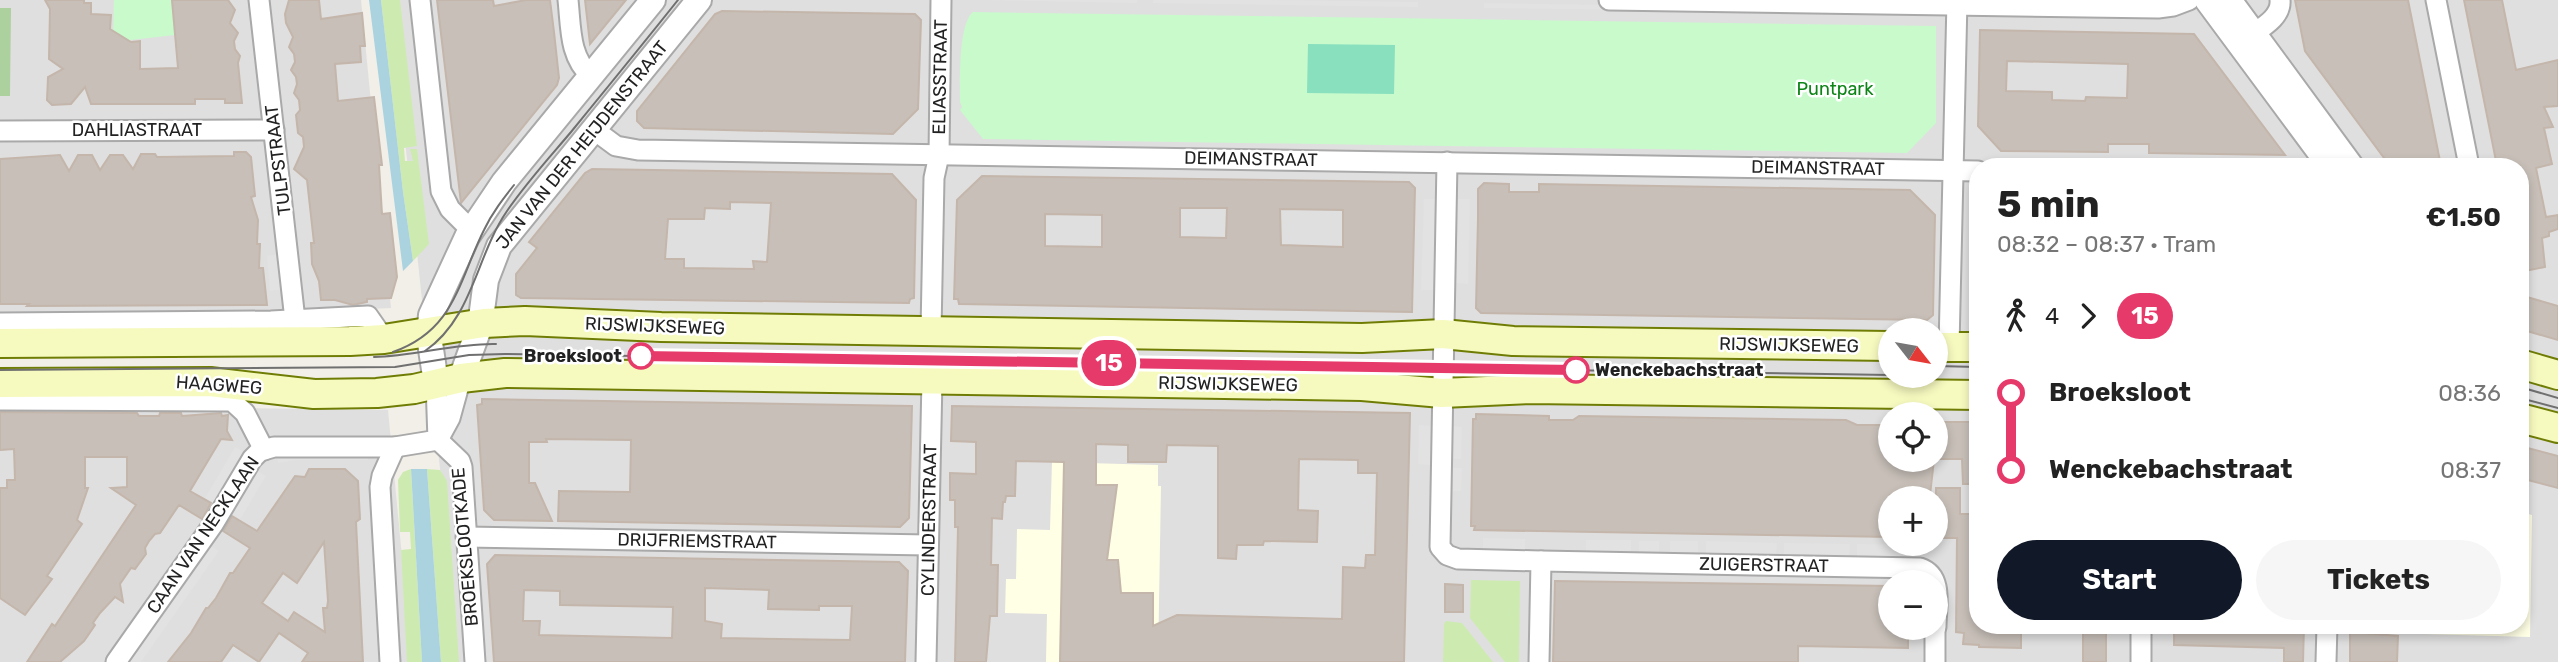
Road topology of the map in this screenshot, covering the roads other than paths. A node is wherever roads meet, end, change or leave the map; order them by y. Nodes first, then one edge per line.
1 (259, 0) edge
2 (420, 0) edge
3 (568, 0) edge
4 (653, 0) edge
5 (699, 0) edge
6 (942, 0) edge
7 (1609, 0) edge
8 (2189, 0) edge
9 (2207, 0) edge
10 (2229, 0) edge
11 (2280, 0) edge
12 (2436, 0) edge
13 (1956, 3) edge
14 (2246, 38) junction
15 (591, 76) junction
16 (593, 129) junction
17 (274, 130) junction
18 (0, 131) edge
19 (939, 155) junction
20 (2332, 158) edge
21 (2467, 158) edge
22 (1447, 162) junction
23 (1953, 170) junction
24 (1969, 171) edge
25 (471, 230) junction
26 (1945, 318) edge
27 (295, 320) junction
28 (0, 323) edge
29 (932, 323) junction
30 (480, 324) junction
31 (429, 332) junction
32 (1443, 334) junction
33 (384, 339) junction
34 (0, 343) edge
35 (1948, 343) edge
36 (1878, 346) edge
37 (1969, 346) edge
38 (2529, 367) edge
39 (2558, 375) edge
40 (932, 379) junction
41 (448, 381) junction
42 (0, 383) edge
43 (1442, 393) junction
44 (1969, 396) edge
45 (0, 400) edge
46 (2529, 420) edge
47 (2558, 428) edge
48 (438, 440) junction
49 (395, 447) junction
50 (264, 450) junction
51 (466, 537) junction
52 (929, 545) junction
53 (1541, 561) junction
54 (1924, 570) edge
55 (2141, 634) edge
56 (2327, 634) edge
57 (1936, 640) edge
58 (116, 662) edge
59 (390, 662) edge
60 (475, 662) edge
61 (926, 662) edge
62 (1539, 662) edge
63 (1935, 662) edge
64 (2141, 662) edge
65 (2326, 662) edge

1 - 17 street, TULPSTRAAT
2 - 25 street
3 - 15 street
4 - 15 street, JAN VAN DER HEIJDENSTRAAT
5 - 16 street, JAN VAN DER HEIJDENSTRAAT
6 - 19 street, ELIASSTRAAT
7 - 13 street
8 - 13 street
9 - 14 street
10 - 14 street
11 - 14 street
12 - 21 street
13 - 23 street
14 - 20 street
15 - 25 street, JAN VAN DER HEIJDENSTRAAT
16 - 19 street, DEIMANSTRAAT
16 - 30 street, JAN VAN DER HEIJDENSTRAAT
17 - 18 street, DAHLIASTRAAT
17 - 27 street, TULPSTRAAT
19 - 22 street, DEIMANSTRAAT
19 - 29 street, ELIASSTRAAT
22 - 23 street, DEIMANSTRAAT
22 - 32 street
23 - 24 street, DEIMANSTRAAT
23 - 26 street
25 - 31 street, JAN VAN DER HEIJDENSTRAAT
27 - 28 street
27 - 33 street
29 - 30 main road, RIJSWIJKSEWEG
29 - 32 main road, RIJSWIJKSEWEG
30 - 31 main road, RIJSWIJKSEWEG
30 - 41 street, JAN VAN DER HEIJDENSTRAAT
31 - 33 main road
31 - 41 street, JAN VAN DER HEIJDENSTRAAT
32 - 36 main road, RIJSWIJKSEWEG
32 - 43 street
33 - 34 main road
35 - 37 main road
38 - 39 main road
40 - 41 main road, RIJSWIJKSEWEG
40 - 43 main road, RIJSWIJKSEWEG
40 - 52 street, CYLINDERSTRAAT
41 - 42 main road, HAAGWEG
41 - 48 street
43 - 44 main road, RIJSWIJKSEWEG
43 - 53 street
45 - 50 street, HAAGWEG
46 - 47 main road
48 - 49 street
48 - 51 street, BROEKSLOOTKADE
49 - 50 street, CAAN VAN NECKLAAN
49 - 59 street
50 - 58 street, CAAN VAN NECKLAAN
51 - 52 street, DRIJFRIEMSTRAAT
51 - 60 street, BROEKSLOOTKADE
52 - 61 street, CYLINDERSTRAAT
53 - 54 street, ZUIGERSTRAAT
53 - 62 street
55 - 64 street
56 - 65 street
57 - 63 street, ZUIGERSTRAAT

